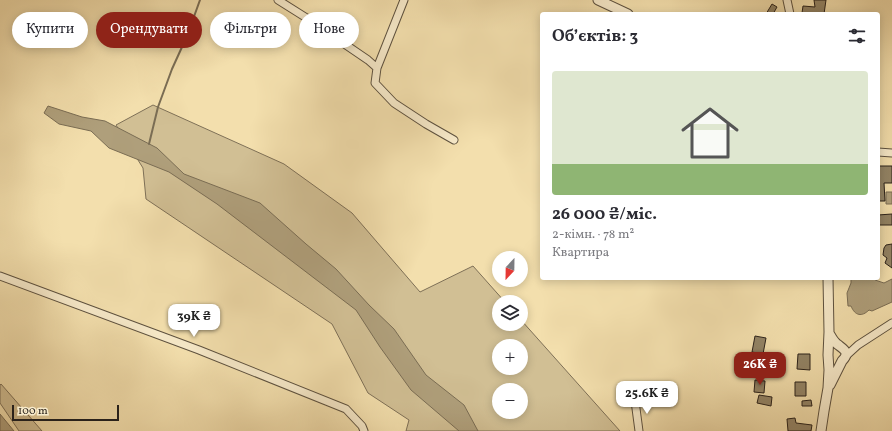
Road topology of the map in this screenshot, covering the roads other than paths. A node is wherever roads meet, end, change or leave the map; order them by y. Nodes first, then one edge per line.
1 (278, 0) edge
2 (404, 0) edge
3 (598, 0) edge
4 (786, 0) edge
5 (624, 12) edge
6 (789, 12) edge
7 (377, 68) junction
8 (454, 140) dead end
9 (880, 152) edge
10 (892, 153) edge
11 (0, 276) edge
12 (828, 280) edge
13 (892, 323) edge
14 (829, 332) junction
15 (839, 345) junction
16 (858, 345) junction
17 (828, 353) junction
18 (844, 358) junction
19 (828, 388) junction
20 (635, 401) dead end
21 (364, 431) edge
22 (639, 431) edge
23 (822, 431) edge

1 - 7 street
2 - 7 street
3 - 5 street
4 - 6 street
7 - 8 street
9 - 10 street
11 - 21 street
12 - 14 street
13 - 16 street
14 - 15 street
14 - 17 street
15 - 16 street
15 - 17 street
15 - 18 street
16 - 18 street
17 - 18 street
17 - 19 street
18 - 19 street
19 - 23 street
20 - 22 street

